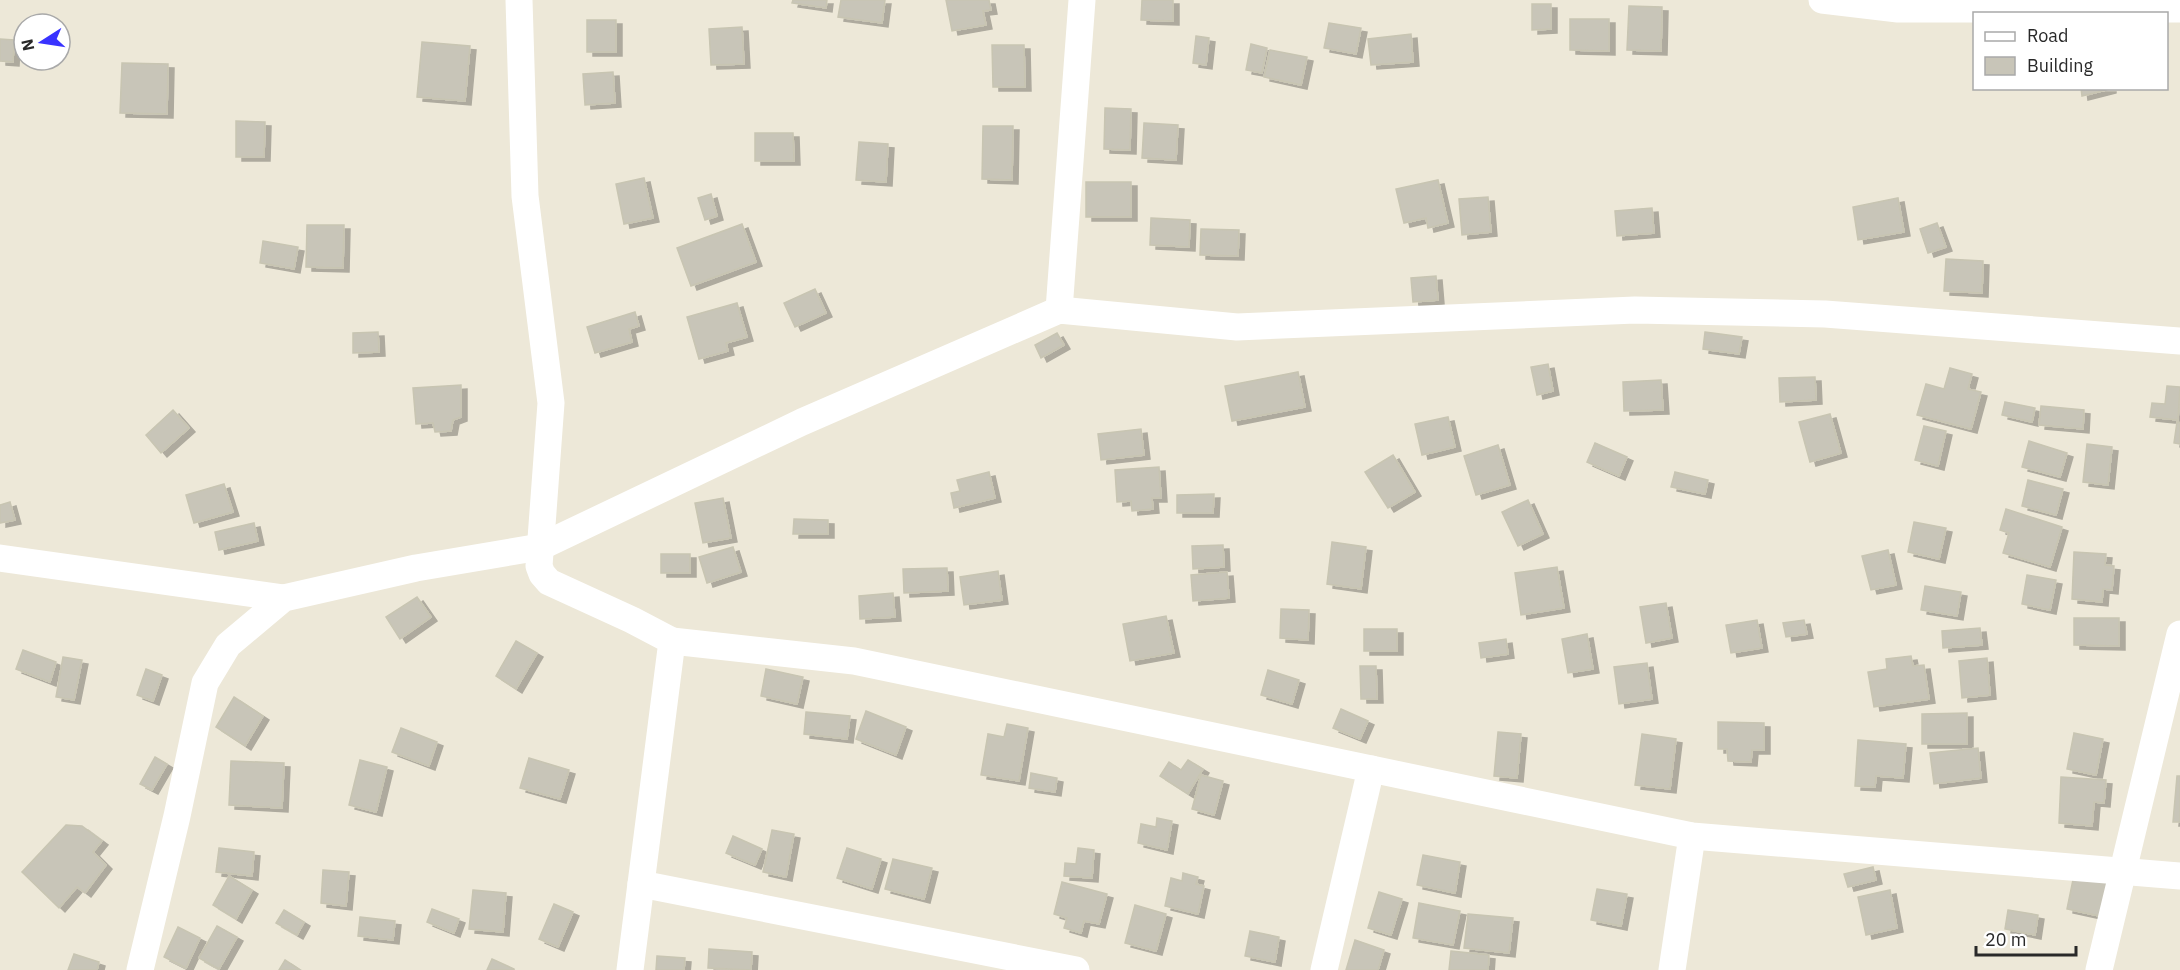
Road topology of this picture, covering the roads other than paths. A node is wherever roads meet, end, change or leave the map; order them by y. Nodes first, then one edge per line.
1 (519, 0) edge
2 (1082, 0) edge
3 (1822, 0) edge
4 (1896, 5) edge
5 (2180, 9) edge
6 (1059, 310) junction
7 (2180, 341) edge
8 (540, 547) junction
9 (0, 558) edge
10 (284, 598) junction
11 (2180, 634) edge
12 (672, 641) junction
13 (1371, 769) junction
14 (1692, 836) junction
15 (2123, 872) junction
16 (2180, 876) edge
17 (641, 884) junction
18 (140, 970) edge
19 (630, 970) edge
20 (1076, 970) edge
21 (1324, 970) edge
22 (1672, 970) edge
23 (2100, 970) edge

1 - 8 street
2 - 6 street
3 - 4 street
4 - 5 street
6 - 7 street
6 - 8 street
8 - 10 street
8 - 12 street
9 - 10 street
10 - 18 street
11 - 15 street
12 - 13 street
12 - 17 street
13 - 14 street
13 - 21 street
14 - 15 street
14 - 22 street
15 - 16 street
15 - 23 street
17 - 19 street
17 - 20 street

